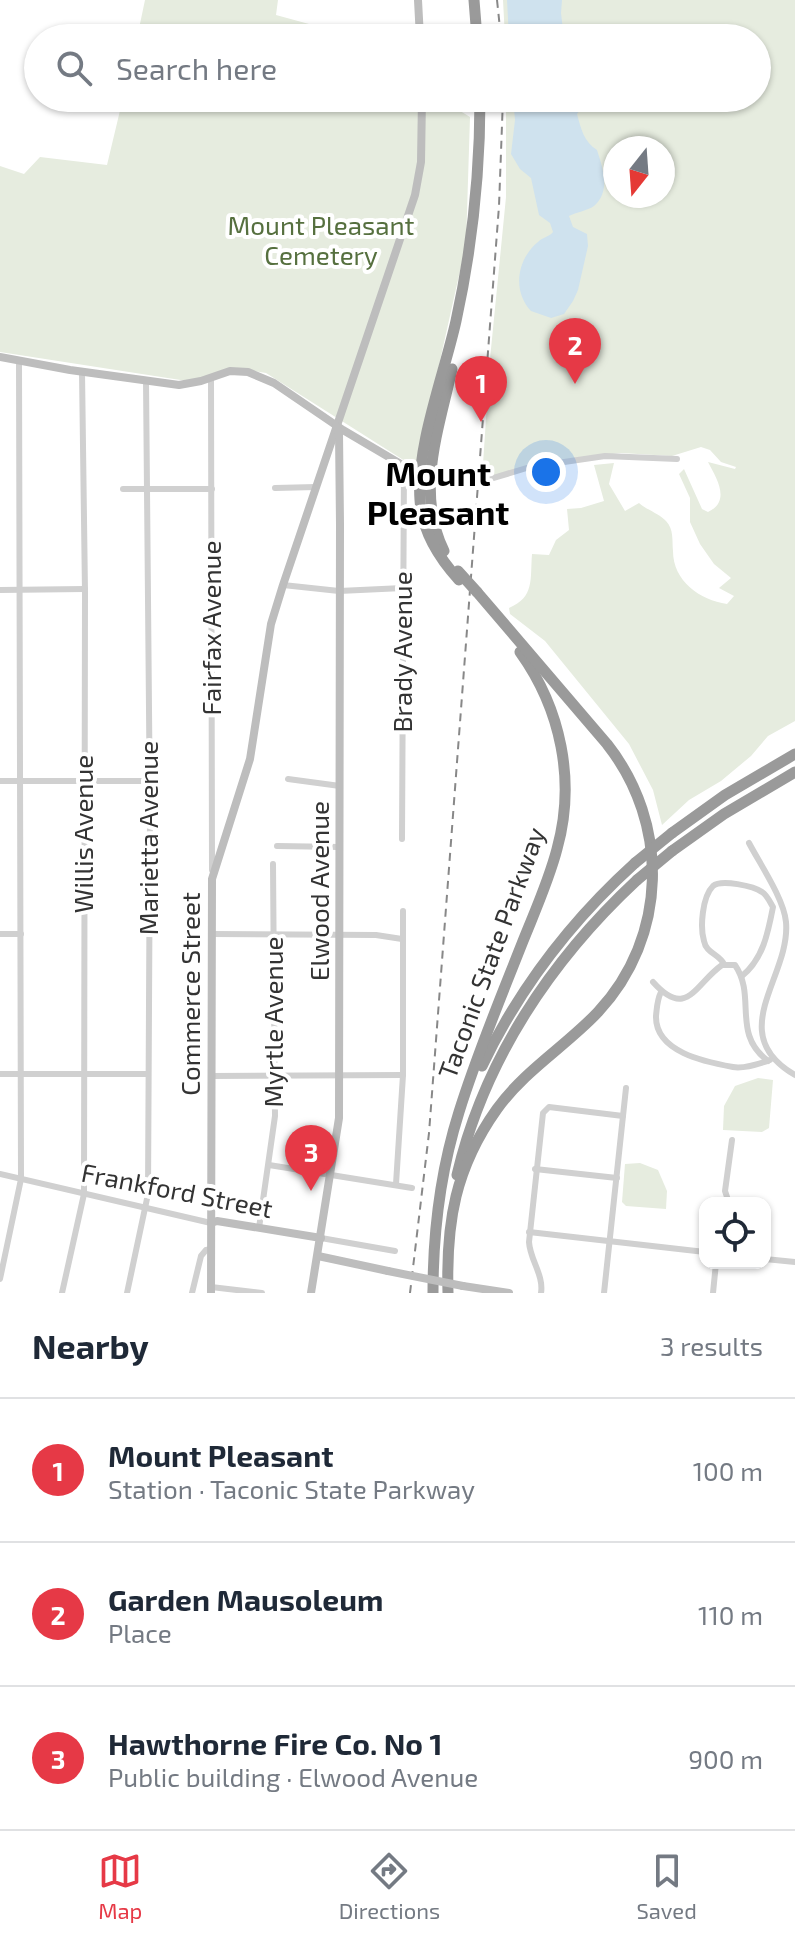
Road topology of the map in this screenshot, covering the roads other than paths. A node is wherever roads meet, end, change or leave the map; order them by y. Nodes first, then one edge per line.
1 (418, 0) edge
2 (477, 0) edge
3 (419, 24) edge
4 (479, 24) edge
5 (422, 112) edge
6 (482, 112) edge
7 (0, 357) edge
8 (19, 360) junction
9 (82, 372) junction
10 (211, 378) junction
11 (146, 380) junction
12 (336, 426) junction
13 (677, 459) dead end
14 (404, 465) junction
15 (425, 478) junction
16 (338, 486) joint
17 (316, 487) junction
18 (275, 488) dead end
19 (123, 489) dead end
20 (212, 489) junction
21 (147, 490) junction
22 (283, 585) junction
23 (403, 588) junction
24 (85, 589) junction
25 (0, 590) edge
26 (21, 590) junction
27 (339, 591) junction
28 (476, 596) junction
29 (795, 754) edge
30 (795, 772) edge
31 (288, 779) dead end
32 (0, 781) edge
33 (21, 781) junction
34 (84, 781) junction
35 (149, 781) junction
36 (340, 786) junction
37 (402, 839) dead end
38 (749, 843) dead end
39 (277, 846) dead end
40 (340, 847) junction
41 (273, 864) dead end
42 (212, 879) junction
43 (403, 911) dead end
44 (0, 934) edge
45 (21, 934) junction
46 (212, 934) junction
47 (275, 934) junction
48 (340, 935) junction
49 (402, 939) junction
50 (724, 964) junction
51 (742, 976) junction
52 (653, 982) dead end
53 (661, 992) junction
54 (771, 1060) junction
55 (0, 1074) edge
56 (22, 1074) junction
57 (147, 1074) junction
58 (276, 1074) junction
59 (339, 1074) junction
60 (85, 1075) junction
61 (403, 1075) junction
62 (795, 1075) edge
63 (210, 1076) junction
64 (626, 1088) dead end
65 (534, 1108) dead end
66 (542, 1116) junction
67 (623, 1116) junction
68 (732, 1140) dead end
69 (269, 1165) junction
70 (535, 1169) junction
71 (0, 1174) edge
72 (332, 1174) junction
73 (617, 1178) junction
74 (21, 1179) junction
75 (396, 1184) junction
76 (412, 1188) dead end
77 (443, 1188) junction
78 (84, 1194) junction
79 (727, 1197) edge
80 (453, 1200) junction
81 (146, 1208) junction
82 (211, 1223) junction
83 (259, 1228) junction
84 (529, 1232) junction
85 (321, 1238) junction
86 (610, 1241) junction
87 (211, 1249) junction
88 (395, 1251) dead end
89 (699, 1251) edge
90 (318, 1256) junction
91 (771, 1260) edge
92 (795, 1262) edge
93 (715, 1269) edge
94 (0, 1279) edge
95 (211, 1290) edge
96 (448, 1292) edge
97 (62, 1293) edge
98 (127, 1293) edge
99 (192, 1293) edge
100 (262, 1293) edge
101 (311, 1293) edge
102 (433, 1293) edge
103 (509, 1293) edge
104 (541, 1293) edge
105 (604, 1293) edge
106 (713, 1293) edge

1 - 3 street
2 - 4 highway
5 - 12 street, Commerce Street
6 - 15 highway, Taconic State Parkway
7 - 8 street
8 - 9 street
8 - 26 street
9 - 11 street
9 - 24 street, Willis Avenue
10 - 11 street
10 - 12 street
10 - 20 street, Fairfax Avenue
11 - 21 street, Marietta Avenue
12 - 14 street
12 - 16 street, Commerce Street
12 - 17 street, Commerce Street
13 - 15 street
14 - 15 street
14 - 23 street, Brady Avenue
15 - 28 highway, Taconic State Parkway, bridge
16 - 27 street, Elwood Avenue
17 - 18 street
17 - 22 street, Commerce Street
19 - 21 street
20 - 21 street
20 - 42 street, Fairfax Avenue
21 - 35 street, Marietta Avenue
22 - 27 street
22 - 42 street, Commerce Street
23 - 27 street
23 - 37 street, Brady Avenue
24 - 26 street
24 - 34 street, Willis Avenue
25 - 26 street
26 - 33 street
27 - 36 street, Elwood Avenue
28 - 77 highway, Taconic State Parkway
28 - 80 highway, Taconic State Parkway
29 - 77 highway, bridge
30 - 80 highway, bridge
31 - 36 street
32 - 33 street
33 - 34 street
33 - 45 street
34 - 35 street
34 - 60 street, Willis Avenue
35 - 57 street, Marietta Avenue
36 - 40 street, Elwood Avenue
38 - 54 street
39 - 40 street
40 - 48 street, Elwood Avenue
41 - 47 street, Myrtle Avenue
42 - 46 street, Commerce Street
43 - 49 street
44 - 45 street
45 - 56 street
46 - 47 street
46 - 63 street, Commerce Street
47 - 48 street
47 - 58 street, Myrtle Avenue
48 - 49 street
48 - 59 street, Elwood Avenue
49 - 61 street
50 - 51 street
50 - 51 street
50 - 53 street
51 - 54 street
52 - 53 street
53 - 54 street
54 - 62 street
55 - 56 street
56 - 60 street
56 - 74 street
57 - 60 street
57 - 81 street, Marietta Avenue
58 - 59 street
58 - 63 street
58 - 69 street, Myrtle Avenue
59 - 61 street
59 - 72 street, Elwood Avenue
60 - 78 street, Willis Avenue
61 - 75 street
63 - 82 street, Commerce Street
64 - 67 street
65 - 66 street
66 - 67 street
66 - 70 street
67 - 73 street
68 - 79 street
69 - 72 street
69 - 83 street, Myrtle Avenue
70 - 73 street
70 - 84 street
71 - 74 street, Frankford Street
72 - 75 street
72 - 85 street, Elwood Avenue
73 - 86 street
74 - 78 street, Frankford Street
74 - 94 street
75 - 76 street
77 - 102 highway, Taconic State Parkway
78 - 81 street, Frankford Street
78 - 97 street, Willis Avenue
80 - 96 highway, Taconic State Parkway
81 - 82 street, Frankford Street
81 - 98 street, Marietta Avenue
82 - 83 street, Frankford Street
82 - 87 street, Commerce Street
83 - 85 street, Frankford Street
84 - 86 street
84 - 104 street
85 - 88 street, Frankford Street
85 - 90 street, Elwood Avenue
86 - 89 street
86 - 105 street
87 - 95 street, Commerce Street
87 - 99 street
90 - 101 street, Elwood Avenue
90 - 103 street, bridge
91 - 92 street
93 - 106 street
95 - 100 street

